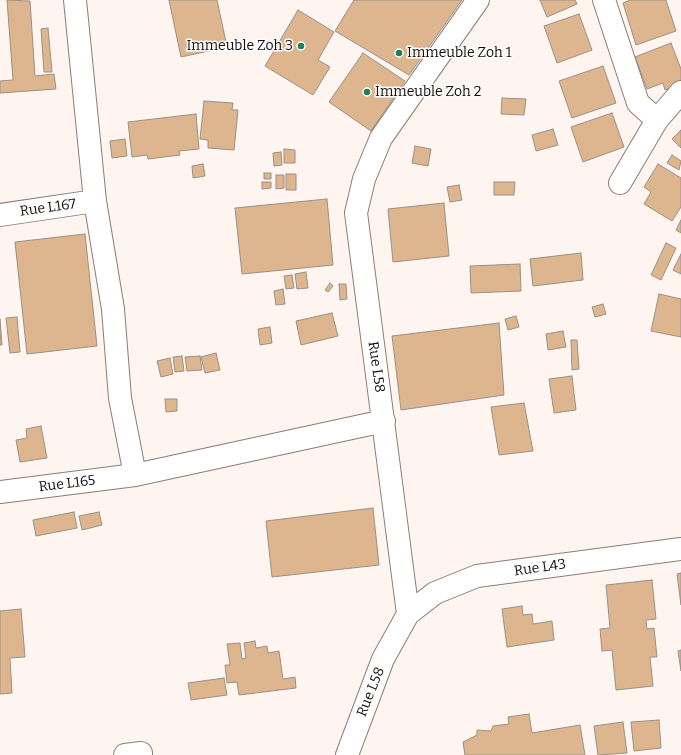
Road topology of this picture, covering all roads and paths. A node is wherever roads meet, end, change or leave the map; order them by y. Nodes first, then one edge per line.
1 (75, 0) edge
2 (478, 0) edge
3 (604, 0) edge
4 (681, 92) edge
5 (657, 120) junction
6 (620, 183) dead end
7 (95, 201) junction
8 (0, 215) edge
9 (384, 421) junction
10 (135, 475) junction
11 (0, 492) edge
12 (681, 549) edge
13 (408, 614) junction
14 (347, 755) edge

1 - 7 street
2 - 9 street, Rue L58
3 - 5 street
4 - 5 street
5 - 6 street
7 - 8 street, Rue L167
7 - 10 street
9 - 10 street, Rue L165
9 - 13 street, Rue L58
10 - 11 street, Rue L165
12 - 13 street, Rue L43
13 - 14 street, Rue L58

